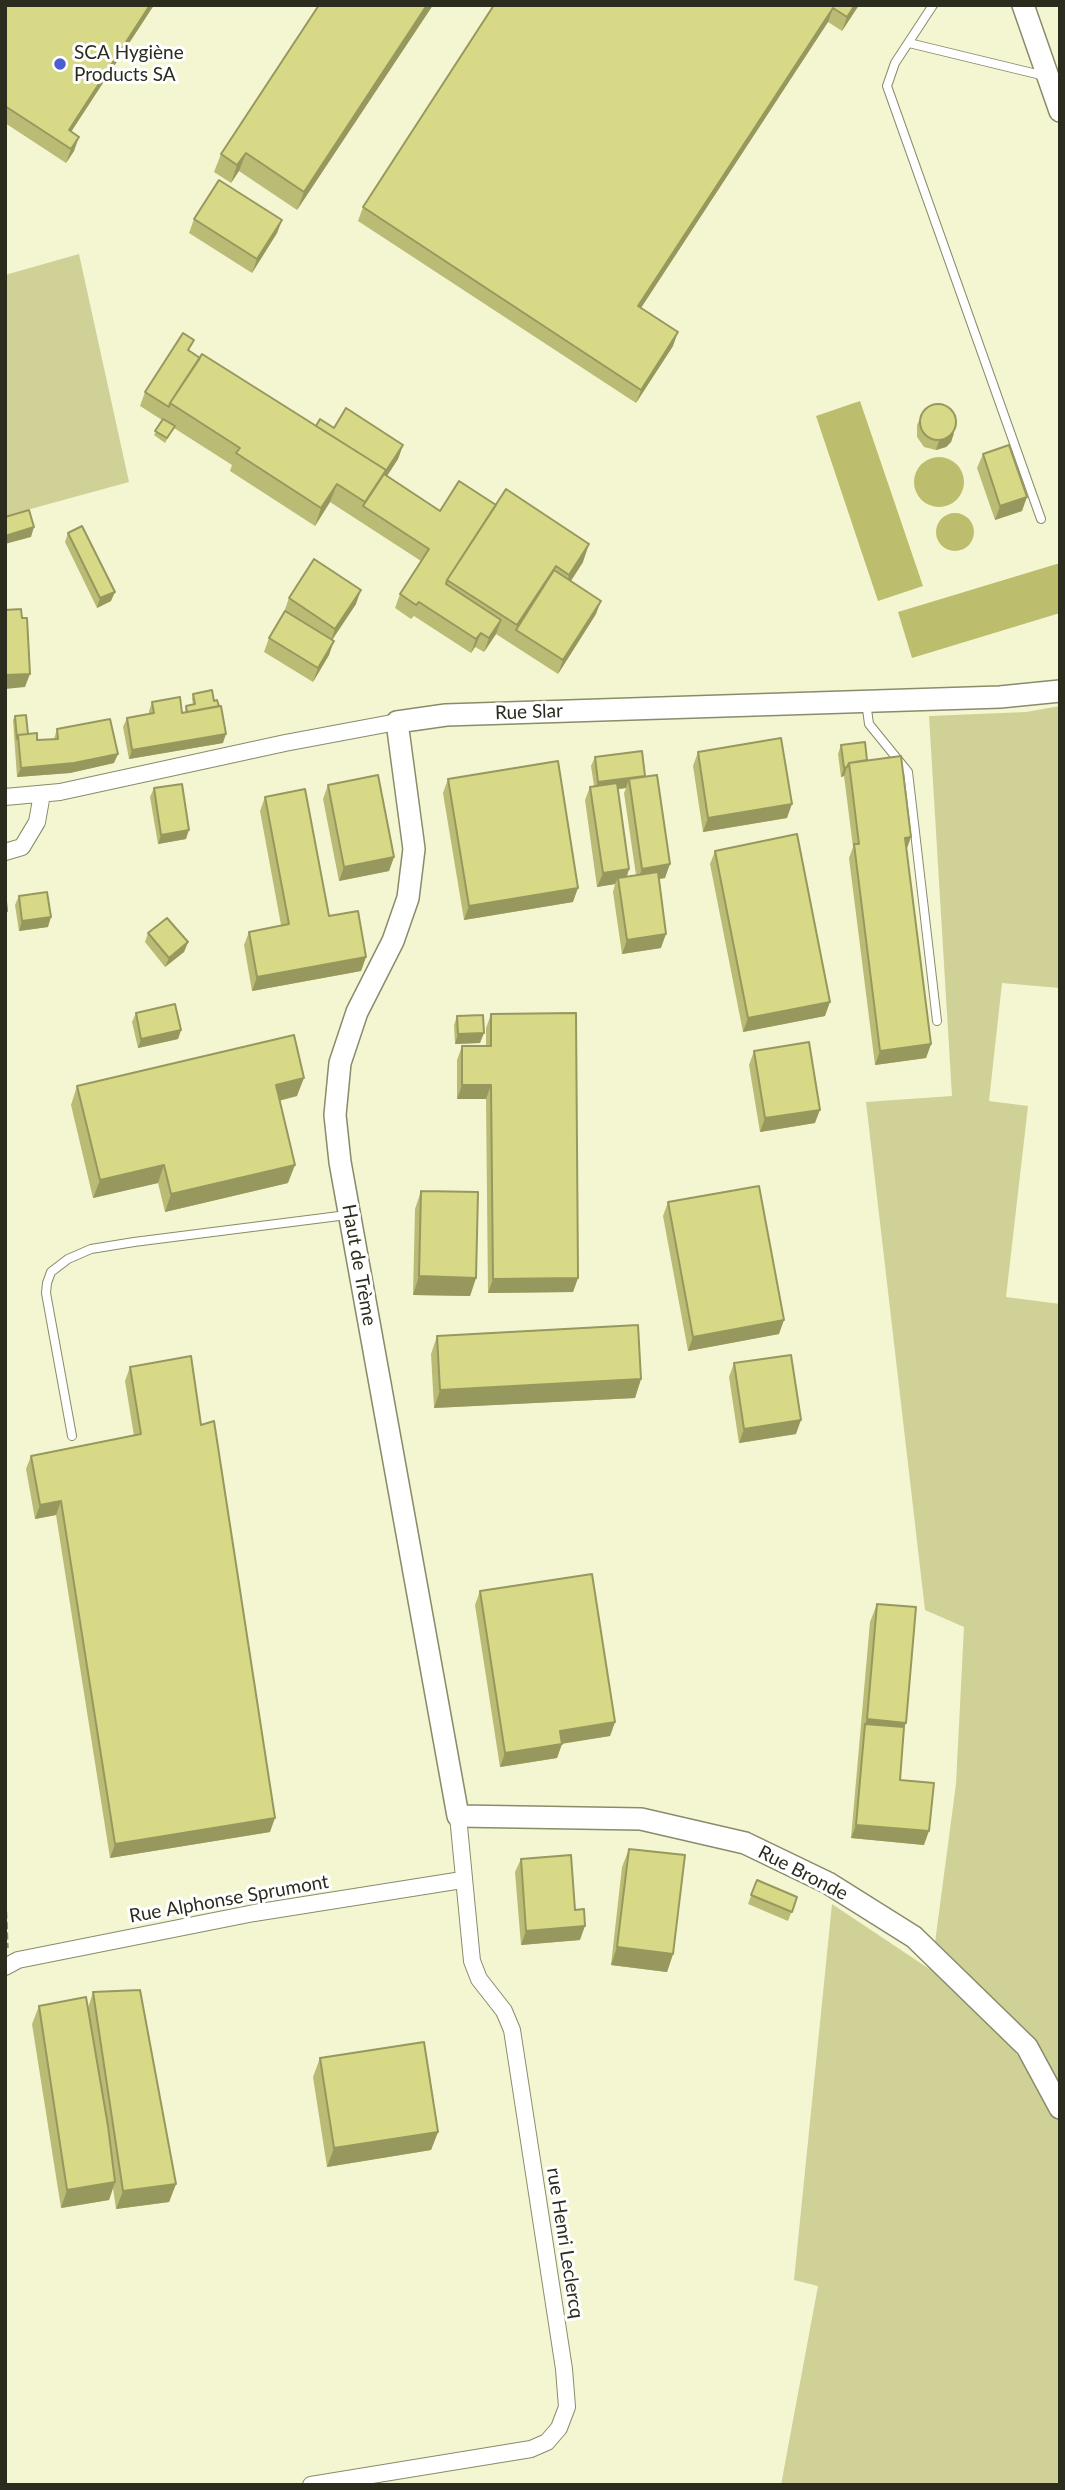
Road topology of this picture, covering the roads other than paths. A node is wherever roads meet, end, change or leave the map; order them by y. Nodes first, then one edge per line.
1 (933, 5) edge
2 (1023, 5) edge
3 (909, 43) junction
4 (1048, 77) junction
5 (1060, 111) edge
6 (1041, 519) dead end
7 (1060, 691) edge
8 (866, 702) junction
9 (397, 722) junction
10 (42, 794) junction
11 (5, 797) edge
12 (5, 852) edge
13 (937, 1021) dead end
14 (350, 1215) junction
15 (72, 1436) dead end
16 (458, 1816) junction
17 (463, 1880) junction
18 (6, 1966) edge
19 (1060, 2108) edge
20 (311, 2485) edge

1 - 3 lane
2 - 4 street
3 - 4 lane
3 - 6 lane
4 - 5 street
7 - 8 street, Rue Slar
8 - 9 street, Rue Slar
8 - 13 lane
9 - 10 street, Rue Slar
9 - 14 street, Haut de Trème
10 - 11 street, Rue Slar
10 - 12 street
14 - 15 lane
14 - 16 street, Haut de Trème
16 - 17 street, rue Henri Leclercq
16 - 19 street, Rue Bronde
17 - 18 street, Rue Alphonse Sprumont
17 - 20 street, rue Henri Leclercq

